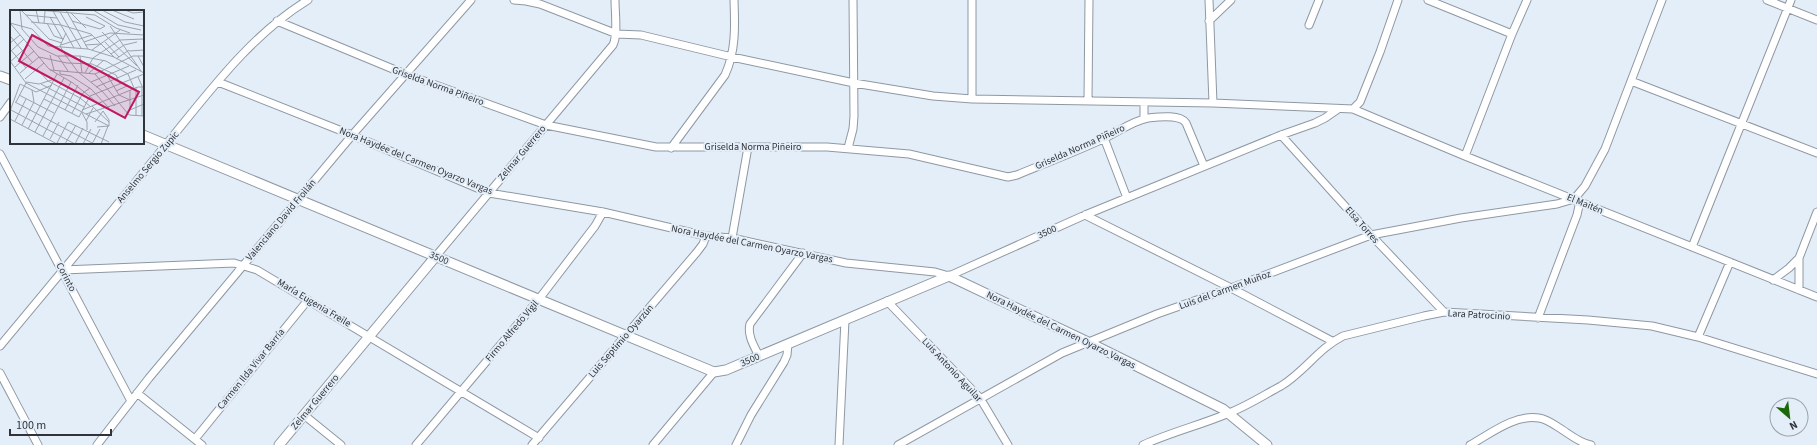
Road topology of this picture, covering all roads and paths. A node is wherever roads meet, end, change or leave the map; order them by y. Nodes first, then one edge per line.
1 (308, 0) edge
2 (471, 0) edge
3 (514, 0) edge
4 (615, 0) edge
5 (734, 0) edge
6 (853, 0) edge
7 (972, 0) edge
8 (1089, 0) edge
9 (1209, 0) edge
10 (1231, 0) edge
11 (1319, 0) edge
12 (1398, 0) edge
13 (1428, 0) edge
14 (1527, 0) edge
15 (1662, 0) edge
16 (1767, 0) edge
17 (1791, 0) edge
18 (1788, 8) junction
19 (1817, 20) edge
20 (277, 21) junction
21 (1210, 21) junction
22 (1310, 25) dead end
23 (617, 34) junction
24 (1512, 34) junction
25 (732, 57) junction
26 (405, 74) junction
27 (0, 76) edge
28 (10, 80) edge
29 (1632, 81) junction
30 (218, 82) junction
31 (854, 83) junction
32 (972, 98) junction
33 (1088, 100) junction
34 (10, 103) edge
35 (1144, 103) junction
36 (1213, 103) junction
37 (1338, 109) junction
38 (1354, 109) junction
39 (0, 117) edge
40 (1144, 119) junction
41 (1741, 122) junction
42 (546, 125) junction
43 (144, 135) edge
44 (352, 135) junction
45 (1281, 135) junction
46 (1104, 138) junction
47 (166, 145) junction
48 (748, 147) junction
49 (671, 148) junction
50 (848, 148) junction
51 (1817, 153) edge
52 (0, 154) edge
53 (1465, 156) junction
54 (1204, 166) junction
55 (489, 193) junction
56 (1127, 198) junction
57 (298, 200) junction
58 (1577, 200) junction
59 (603, 212) junction
60 (1817, 212) edge
61 (1085, 215) junction
62 (1371, 235) junction
63 (706, 236) junction
64 (732, 238) junction
65 (1692, 247) junction
66 (804, 253) junction
67 (436, 256) junction
68 (1799, 258) junction
69 (1730, 262) junction
70 (244, 265) junction
71 (63, 270) junction
72 (949, 276) junction
73 (1774, 280) junction
74 (1231, 288) junction
75 (1799, 290) junction
76 (1817, 297) edge
77 (539, 299) junction
78 (308, 300) junction
79 (887, 301) junction
80 (1444, 312) junction
81 (1538, 318) junction
82 (845, 320) junction
83 (626, 335) junction
84 (369, 337) junction
85 (1698, 337) junction
86 (1332, 341) junction
87 (1088, 342) junction
88 (788, 344) junction
89 (0, 346) edge
90 (759, 356) junction
91 (714, 372) junction
92 (0, 373) edge
93 (1817, 374) edge
94 (460, 392) junction
95 (137, 393) junction
96 (980, 398) junction
97 (131, 401) junction
98 (1230, 413) junction
99 (304, 415) junction
100 (538, 438) junction
101 (195, 439) junction
102 (38, 445) edge
103 (97, 445) edge
104 (202, 445) edge
105 (279, 445) edge
106 (341, 445) edge
107 (416, 445) edge
108 (532, 445) edge
109 (653, 445) edge
110 (736, 445) edge
111 (839, 445) edge
112 (898, 445) edge
113 (1008, 445) edge
114 (1143, 445) edge
115 (1267, 445) edge
116 (1470, 445) edge
117 (1591, 445) edge

1 - 20 street, Anselmo Sergio Zupic
2 - 26 street, Valenciano David Froilán
3 - 23 street
4 - 23 street
5 - 25 street
6 - 31 street
7 - 32 street
8 - 33 street
9 - 21 street
10 - 21 street
11 - 22 street
12 - 38 street
13 - 24 street
14 - 24 street
15 - 29 street
16 - 18 street
17 - 18 street
18 - 19 street
18 - 41 street
20 - 26 street, Griselda Norma Piñeiro
20 - 30 street, Anselmo Sergio Zupic
21 - 36 street
23 - 25 street
23 - 42 street, Zelmar Guerrero
24 - 53 street
25 - 31 street
25 - 49 street
26 - 42 street, Griselda Norma Piñeiro
26 - 44 street, Valenciano David Froilán
27 - 28 street
29 - 41 street
29 - 58 street
30 - 44 street, Nora Haydée del Carmen Oyarzo Vargas
30 - 47 street, Anselmo Sergio Zupic
31 - 32 street
31 - 50 street
32 - 33 street
33 - 35 street
34 - 39 street
35 - 36 street
35 - 40 street
36 - 37 street
37 - 38 street
37 - 45 street, 3500
38 - 53 street, El Maitén
40 - 46 street, Griselda Norma Piñeiro
40 - 54 street, Griselda Norma Piñeiro
41 - 51 street
41 - 65 street
42 - 49 street, Griselda Norma Piñeiro
42 - 55 street, Zelmar Guerrero
43 - 47 street, 3500
44 - 55 street, Nora Haydée del Carmen Oyarzo Vargas
44 - 57 street, Valenciano David Froilán
45 - 54 street, 3500
45 - 62 street, Elsa Torres
46 - 50 street, Griselda Norma Piñeiro
46 - 56 street
47 - 57 street, 3500
47 - 71 street, Anselmo Sergio Zupic
48 - 49 street, Griselda Norma Piñeiro
48 - 50 street, Griselda Norma Piñeiro
48 - 64 street
52 - 71 street, Corinto
53 - 58 street, El Maitén
54 - 56 street, 3500
55 - 59 street, Nora Haydée del Carmen Oyarzo Vargas
55 - 67 street, Zelmar Guerrero
56 - 61 street, 3500
57 - 67 street, 3500
57 - 70 street, Valenciano David Froilán
58 - 62 street, Luis del Carmen Muñoz
58 - 65 street, El Maitén
58 - 81 street
59 - 63 street, Nora Haydée del Carmen Oyarzo Vargas
59 - 77 street, Firmo Alfredo Vigil
60 - 68 street
61 - 72 street, 3500
61 - 74 street
62 - 74 street, Luis del Carmen Muñoz
62 - 80 street, Elsa Torres
63 - 64 street, Nora Haydée del Carmen Oyarzo Vargas
63 - 83 street, Luis Septimio Oyarzún
64 - 66 street, Nora Haydée del Carmen Oyarzo Vargas
65 - 69 street, El Maitén
66 - 72 street, Nora Haydée del Carmen Oyarzo Vargas
66 - 90 street
67 - 77 street, 3500
67 - 84 street, Zelmar Guerrero
68 - 73 street
68 - 75 street
69 - 73 street, El Maitén
69 - 85 street
70 - 71 street, María Eugenia Freile
70 - 78 street, María Eugenia Freile
70 - 95 street, Valenciano David Froilán
71 - 89 street, Anselmo Sergio Zupic
71 - 97 street, Corinto
72 - 79 street, 3500
72 - 87 street, Nora Haydée del Carmen Oyarzo Vargas
73 - 75 street, El Maitén
74 - 86 street
74 - 87 street, Luis del Carmen Muñoz
75 - 76 street, El Maitén
77 - 83 street, 3500
77 - 94 street, Firmo Alfredo Vigil
78 - 84 street, María Eugenia Freile
78 - 101 street, Carmen Ilda Vivar Barría
79 - 82 street, 3500
79 - 96 street, Luis Antonio Aguilar
80 - 81 street, Lara Patrocinio
80 - 86 street, Lara Patrocinio
81 - 85 street, Lara Patrocinio
82 - 88 street, 3500
82 - 111 street
83 - 91 street, 3500
83 - 100 street, Luis Septimio Oyarzún
84 - 94 street, María Eugenia Freile
84 - 99 street, Zelmar Guerrero
85 - 93 street, Lara Patrocinio
86 - 98 street, Lara Patrocinio
87 - 96 street, Luis del Carmen Muñoz
87 - 98 street, Nora Haydée del Carmen Oyarzo Vargas
88 - 90 street, 3500
88 - 110 street
90 - 91 street, 3500
91 - 109 street
92 - 102 street
94 - 100 street, María Eugenia Freile
94 - 107 street, Firmo Alfredo Vigil
95 - 97 street, Valenciano David Froilán
95 - 101 street
96 - 112 street, Luis del Carmen Muñoz
96 - 113 street, Luis Antonio Aguilar
97 - 103 street, Valenciano David Froilán
98 - 114 street, Lara Patrocinio
98 - 115 street, Nora Haydée del Carmen Oyarzo Vargas
99 - 105 street, Zelmar Guerrero
99 - 106 street
100 - 108 street, Luis Septimio Oyarzún
101 - 104 street
116 - 117 street

